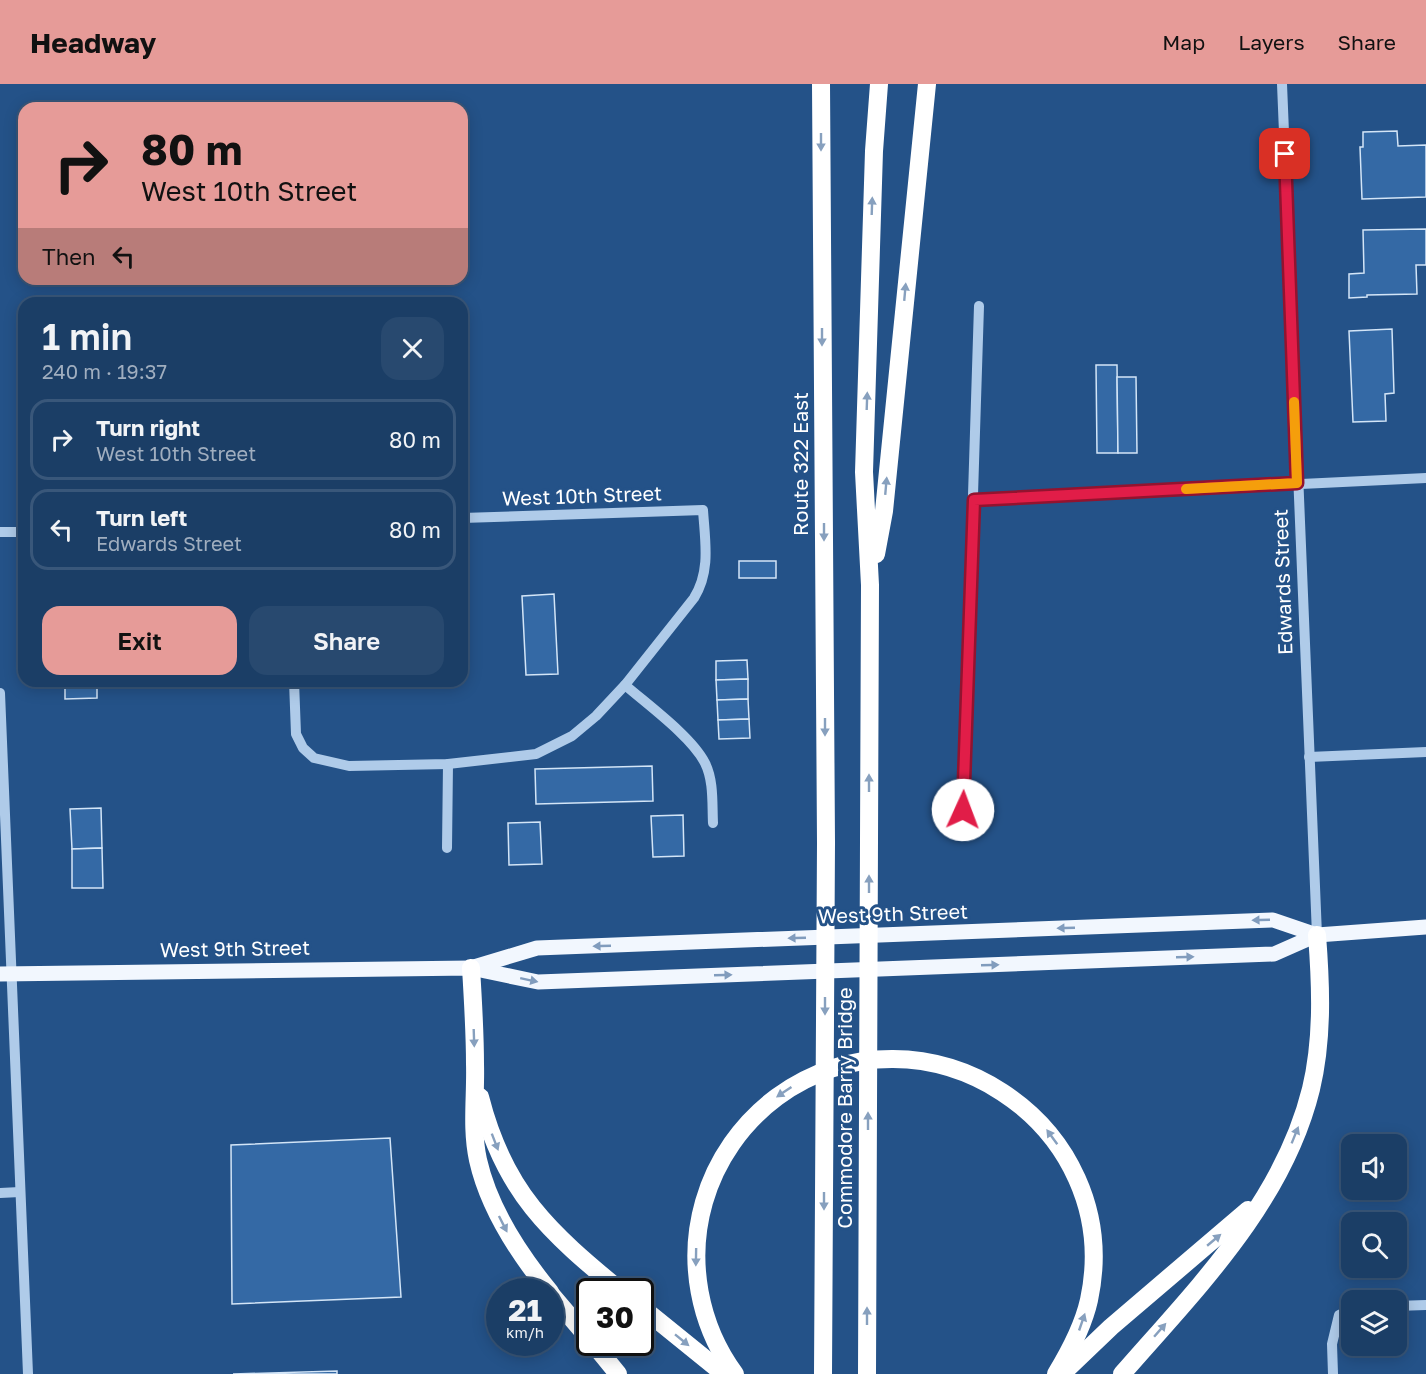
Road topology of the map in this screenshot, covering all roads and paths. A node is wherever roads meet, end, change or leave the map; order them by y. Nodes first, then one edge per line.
1 (821, 84) edge
2 (879, 84) edge
3 (927, 84) edge
4 (1282, 84) edge
5 (979, 306) dead end
6 (1426, 478) edge
7 (1297, 483) junction
8 (974, 500) junction
9 (468, 518) edge
10 (0, 532) edge
11 (18, 532) edge
12 (870, 585) junction
13 (625, 685) junction
14 (294, 687) edge
15 (0, 693) edge
16 (1, 737) edge
17 (1426, 752) edge
18 (1308, 757) junction
19 (448, 764) junction
20 (963, 810) dead end
21 (712, 824) dead end
22 (826, 843) joint
23 (447, 848) dead end
24 (1426, 927) edge
25 (1317, 935) junction
26 (471, 968) junction
27 (6, 973) edge
28 (475, 1065) junction
29 (1270, 1188) junction
30 (20, 1192) junction
31 (0, 1193) edge
32 (540, 1278) edge
33 (606, 1278) edge
34 (1426, 1305) edge
35 (1407, 1306) edge
36 (564, 1309) edge
37 (1341, 1314) edge
38 (654, 1317) edge
39 (576, 1323) edge
40 (603, 1356) edge
41 (28, 1374) edge
42 (618, 1374) edge
43 (724, 1374) edge
44 (735, 1374) edge
45 (823, 1374) edge
46 (867, 1374) edge
47 (1056, 1374) edge
48 (1062, 1374) edge
49 (1122, 1374) edge
50 (1333, 1374) edge

1 -> 22 highway, Route 322 East
12 -> 2 highway
12 -> 3 highway
4 - 7 street, Edwards Street
5 - 8 street
6 - 7 street
7 - 8 street
7 - 18 street, Edwards Street
8 - 20 street
9 - 13 street, West 10th Street
10 - 11 street
46 -> 12 highway, Commodore Barry Bridge, bridge
13 - 19 street
13 - 21 street
14 - 19 street
15 - 16 street
16 - 27 street
17 - 18 street
18 - 25 street, Edwards Street
19 - 23 street
22 -> 45 highway, Commodore Barry Bridge, bridge
24 - 25 main road, West 9th Street
25 -> 26 main road, West 9th Street
26 -> 25 main road, West 9th Street
29 -> 25 highway
26 - 27 main road, West 9th Street
26 -> 28 highway
27 - 30 street
28 -> 32 highway
28 -> 33 highway
48 -> 29 highway
49 -> 29 highway
30 - 31 street
30 - 41 street
34 - 35 street
36 - 39 highway
37 - 50 street
38 -> 43 highway
40 - 42 highway
47 -> 44 highway

